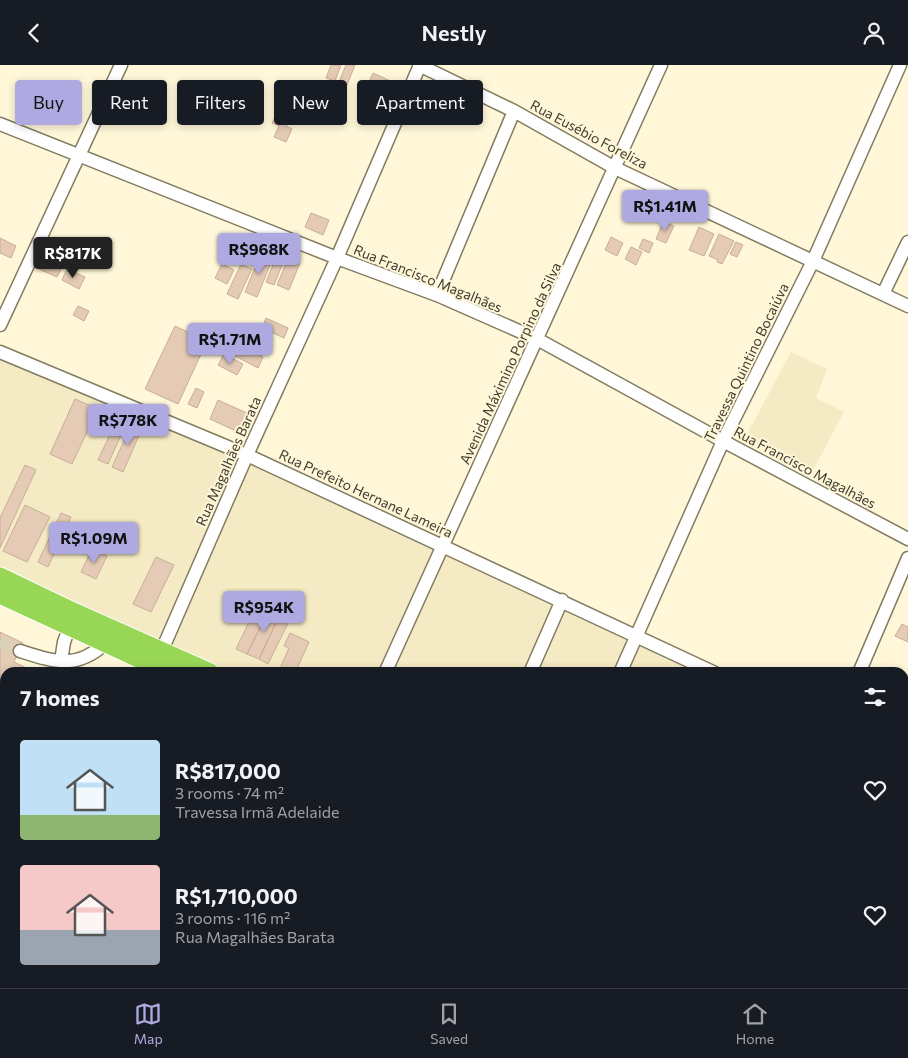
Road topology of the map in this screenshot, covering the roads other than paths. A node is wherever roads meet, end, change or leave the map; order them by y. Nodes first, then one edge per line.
1 (122, 65) edge
2 (419, 65) edge
3 (661, 65) edge
4 (899, 65) edge
5 (908, 70) edge
6 (514, 111) junction
7 (0, 124) edge
8 (80, 155) junction
9 (615, 168) junction
10 (908, 242) edge
11 (337, 258) junction
12 (812, 261) junction
13 (884, 294) junction
14 (437, 295) junction
15 (908, 306) edge
16 (0, 325) edge
17 (537, 339) junction
18 (0, 352) edge
19 (724, 441) junction
20 (247, 455) junction
21 (908, 539) edge
22 (442, 545) junction
23 (908, 558) edge
24 (0, 577) edge
25 (0, 594) edge
26 (562, 600) junction
27 (72, 619) junction
28 (637, 635) junction
29 (106, 643) junction
30 (20, 651) tunnel mouth
31 (61, 661) junction
32 (160, 665) edge
33 (172, 667) edge
34 (387, 667) edge
35 (533, 667) edge
36 (623, 667) edge
37 (703, 667) edge
38 (862, 667) edge

1 - 8 street
2 - 6 street, Rua Eusébio Foreliza
2 - 11 street, Rua Magalhães Barata
3 - 9 street, Avenida Máximino Porpino da Silva
4 - 5 street
4 - 12 street, Travessa Quintino Bocaiúva
6 - 9 street, Rua Eusébio Foreliza
6 - 14 street
7 - 8 street, Rua Francisco Magalhães
8 - 11 street, Rua Francisco Magalhães
8 - 16 street
9 - 12 street, Rua Eusébio Foreliza
9 - 17 street, Avenida Máximino Porpino da Silva
10 - 13 street
11 - 14 street, Rua Francisco Magalhães
11 - 20 street, Rua Magalhães Barata
12 - 13 street, Rua Eusébio Foreliza
12 - 19 street, Travessa Quintino Bocaiúva
13 - 15 street, Rua Eusébio Foreliza
14 - 17 street, Rua Francisco Magalhães
17 - 19 street, Rua Francisco Magalhães
17 - 22 street, Avenida Máximino Porpino da Silva
18 - 20 street, Rua Prefeito Hernane Lameira
19 - 21 street, Rua Francisco Magalhães
19 - 28 street, Travessa Quintino Bocaiúva
20 - 22 street, Rua Prefeito Hernane Lameira
20 - 32 street, Rua Magalhães Barata
22 - 26 street, Rua Prefeito Hernane Lameira
22 - 34 street, Avenida Máximino Porpino da Silva
23 - 38 street
24 - 27 highway
25 - 27 highway
26 - 28 street, Rua Prefeito Hernane Lameira
26 - 35 street
27 - 29 highway
27 - 31 street
27 - 32 highway
28 - 36 street, Travessa Quintino Bocaiúva
28 - 37 street, Rua Prefeito Hernane Lameira
29 - 31 street
29 - 32 highway
30 - 31 street
32 - 33 highway

